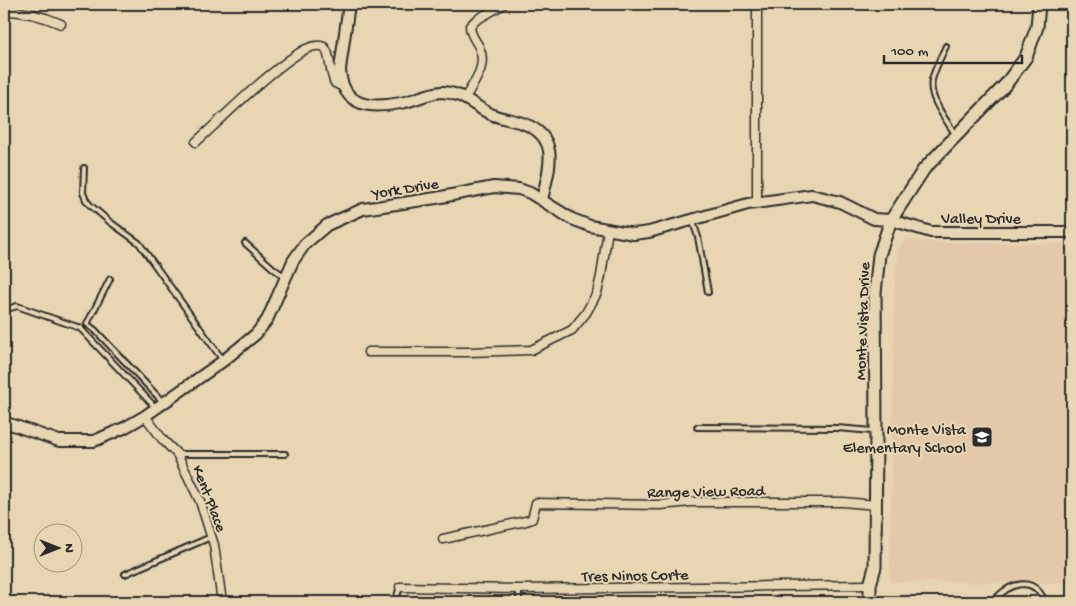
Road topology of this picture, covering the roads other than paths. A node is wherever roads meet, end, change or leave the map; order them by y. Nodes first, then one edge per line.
1 (348, 4) edge
2 (504, 4) edge
3 (757, 4) edge
4 (1039, 4) edge
5 (4, 11) edge
6 (61, 24) dead end
7 (946, 46) dead end
8 (345, 88) junction
9 (465, 98) junction
10 (957, 136) junction
11 (196, 142) dead end
12 (84, 168) dead end
13 (542, 200) junction
14 (757, 202) junction
15 (692, 220) junction
16 (891, 220) junction
17 (608, 230) junction
18 (1072, 232) edge
19 (245, 243) dead end
20 (286, 277) junction
21 (110, 280) dead end
22 (708, 292) dead end
23 (4, 310) edge
24 (368, 352) dead end
25 (223, 361) junction
26 (160, 405) junction
27 (145, 416) junction
28 (4, 423) edge
29 (697, 428) dead end
30 (876, 430) junction
31 (177, 454) junction
32 (285, 454) dead end
33 (876, 505) junction
34 (211, 537) junction
35 (443, 539) dead end
36 (126, 574) dead end
37 (870, 585) junction
38 (400, 587) joint
39 (518, 589) junction
40 (222, 602) edge
41 (395, 602) edge
42 (519, 602) edge
43 (870, 602) edge
44 (993, 602) edge
45 (1045, 602) edge

1 - 8 street
2 - 9 street
3 - 14 street
4 - 10 main road, Monte Vista Drive
5 - 6 street
7 - 10 lane
8 - 9 street
8 - 11 street
9 - 13 street
10 - 16 main road, Monte Vista Drive
12 - 25 lane
13 - 17 street, York Drive
13 - 20 street, York Drive
14 - 15 street, York Drive
14 - 16 street, York Drive
15 - 17 street, York Drive
15 - 22 lane
16 - 18 street, Valley Drive
16 - 30 main road, Monte Vista Drive
17 - 24 street
19 - 20 lane
20 - 25 street, York Drive
21 - 26 lane
23 - 26 lane
25 - 26 street, York Drive
26 - 27 street, York Drive
27 - 28 street, York Drive
27 - 31 street, Kent Place
29 - 30 lane
30 - 33 main road, Monte Vista Drive
31 - 32 lane
31 - 34 street, Kent Place
33 - 35 street, Range View Road
33 - 37 main road, Monte Vista Drive
34 - 36 lane
34 - 40 street, Kent Place
37 - 39 street, Tres Ninos Corte
37 - 43 main road, Monte Vista Drive
38 - 39 street, Tres Ninos Corte
38 - 41 lane
39 - 42 lane
44 - 45 lane

